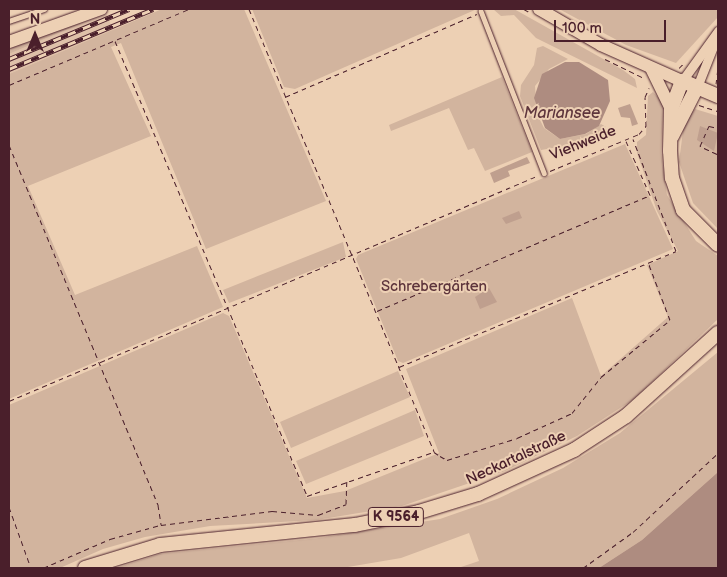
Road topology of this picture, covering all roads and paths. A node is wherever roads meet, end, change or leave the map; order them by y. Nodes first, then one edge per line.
1 (44, 9) edge
2 (100, 9) edge
3 (190, 9) edge
4 (249, 9) edge
5 (538, 9) edge
6 (481, 11) joint
7 (9, 21) edge
8 (718, 33) edge
9 (115, 41) junction
10 (9, 42) edge
11 (718, 66) edge
12 (651, 68) junction
13 (650, 82) dead end
14 (682, 82) junction
15 (9, 85) edge
16 (696, 88) junction
17 (717, 90) edge
18 (285, 97) junction
19 (672, 109) junction
20 (718, 128) edge
21 (633, 138) junction
22 (670, 139) junction
23 (626, 141) junction
24 (9, 145) edge
25 (717, 154) dead end
26 (544, 173) junction
27 (650, 195) junction
28 (652, 197) junction
29 (718, 245) edge
30 (352, 256) junction
31 (648, 262) junction
32 (229, 308) junction
33 (376, 311) junction
34 (718, 333) edge
35 (101, 363) junction
36 (399, 367) junction
37 (9, 402) edge
38 (434, 452) junction
39 (718, 453) edge
40 (347, 481) junction
41 (9, 507) edge
42 (161, 525) junction
43 (31, 568) edge
44 (43, 568) edge
45 (84, 568) edge
46 (583, 568) edge

1 - 7 lane
2 - 10 main road
3 - 9 path
4 - 18 path
5 - 12 main road
6 - 18 path
6 - 26 lane
8 - 14 street
8 - 16 street
9 - 15 path
9 - 32 path
11 - 17 path
12 - 14 main road
12 - 19 main road
13 - 21 path
14 - 16 main road
14 - 19 main road
16 - 17 main road
16 - 22 main road
18 - 30 path
19 - 22 main road
20 - 25 path
21 - 23 path, Viehweide
21 - 28 path
22 - 29 main road
23 - 26 path, Viehweide
23 - 27 path
24 - 35 path
26 - 30 path, Viehweide
27 - 28 path
27 - 33 path
28 - 31 path
30 - 32 path, Viehweide
30 - 33 path
31 - 36 path
31 - 38 path
32 - 35 path, Viehweide
32 - 40 path
33 - 36 path
34 - 45 main road, Neckartalstraße / K 9564
35 - 37 path, Viehweide
35 - 42 path
36 - 38 path
38 - 40 path
39 - 46 path
40 - 42 path
41 - 43 path
42 - 44 path

